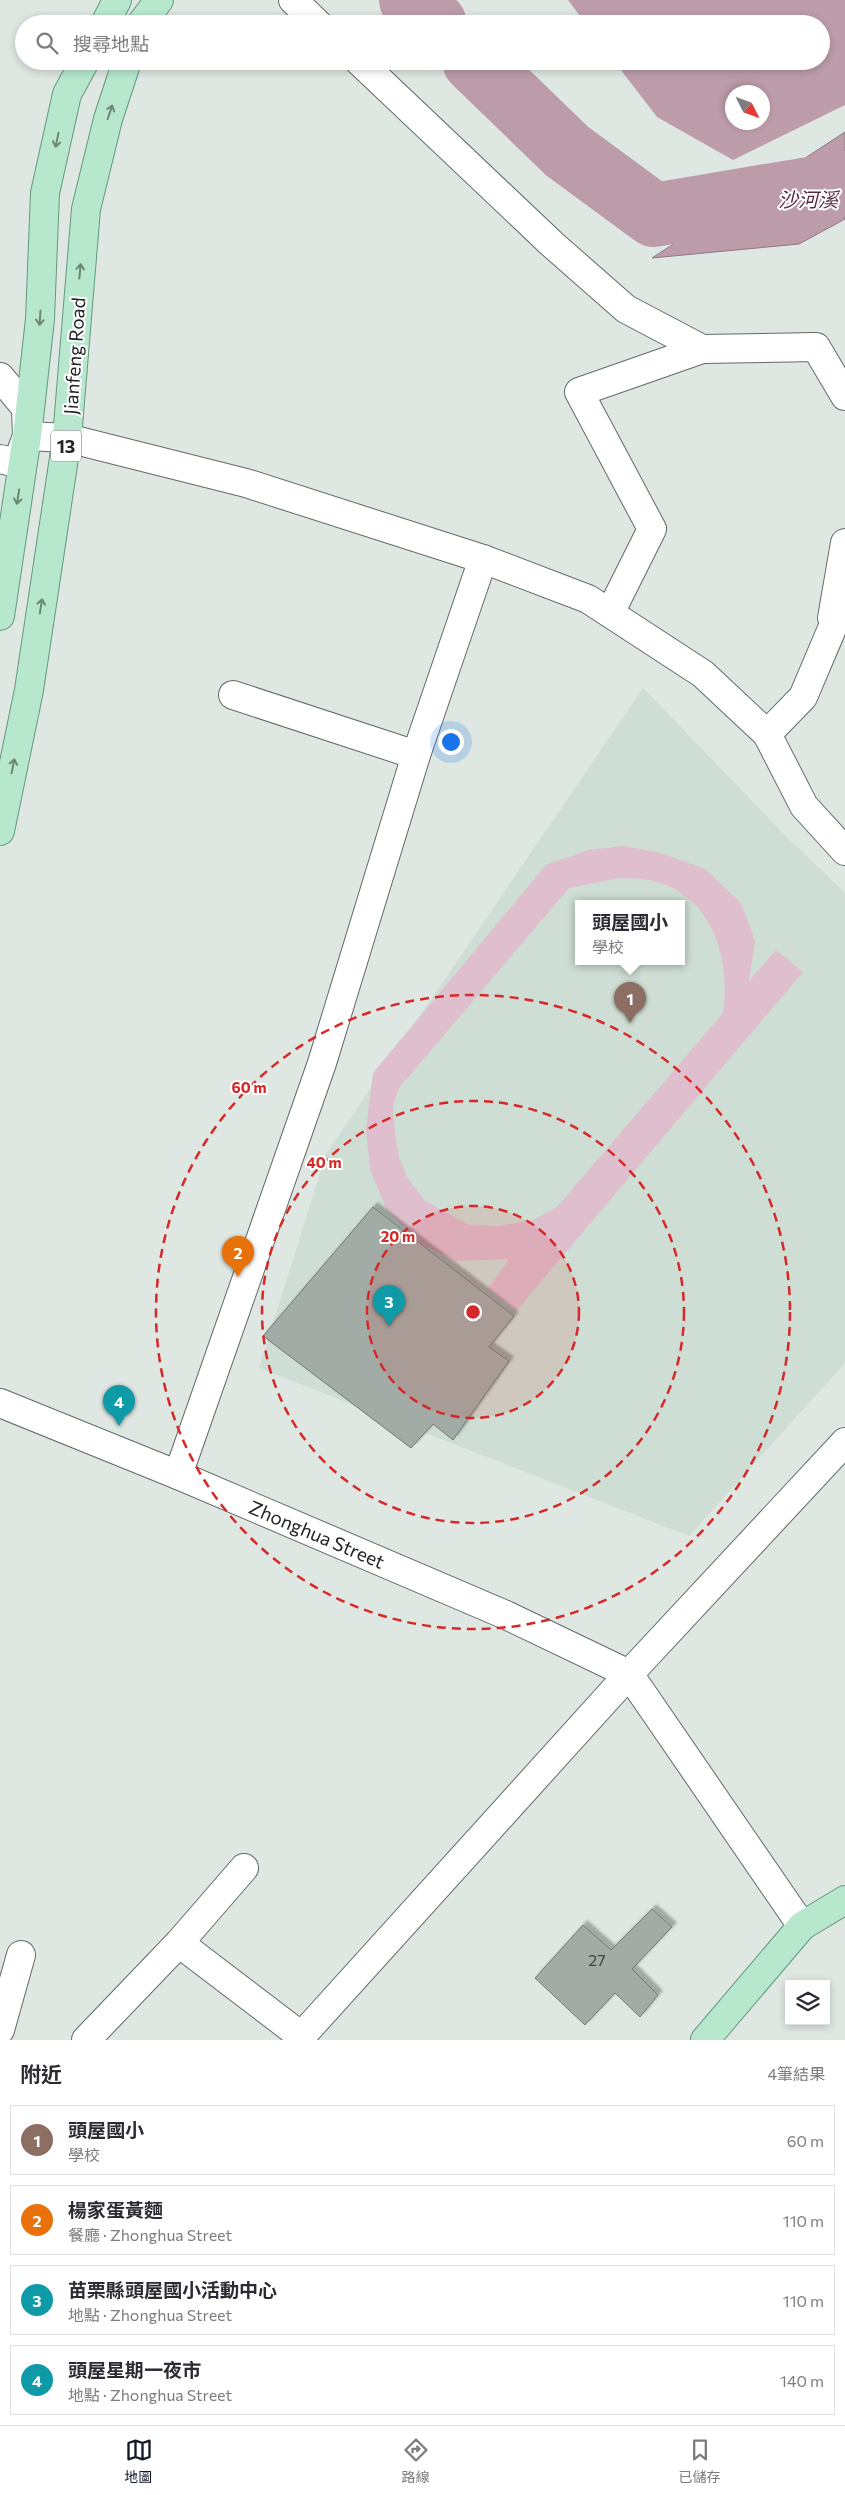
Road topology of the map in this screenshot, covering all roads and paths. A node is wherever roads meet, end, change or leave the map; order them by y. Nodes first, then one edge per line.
1 (117, 0) edge
2 (158, 0) edge
3 (293, 0) edge
4 (110, 15) edge
5 (147, 15) edge
6 (309, 15) edge
7 (80, 70) edge
8 (124, 70) edge
9 (368, 70) edge
10 (702, 349) junction
11 (0, 377) edge
12 (845, 396) edge
13 (27, 436) junction
14 (67, 438) junction
15 (0, 459) edge
16 (845, 543) edge
17 (483, 559) junction
18 (845, 598) edge
19 (610, 613) junction
20 (0, 616) edge
21 (828, 639) junction
22 (234, 695) dead end
23 (767, 734) junction
24 (416, 755) junction
25 (0, 831) edge
26 (845, 851) edge
27 (0, 1403) edge
28 (845, 1442) edge
29 (178, 1475) junction
30 (629, 1674) junction
31 (244, 1868) dead end
32 (845, 1900) edge
33 (802, 1926) junction
34 (179, 1943) junction
35 (21, 1955) dead end
36 (0, 2030) edge
37 (299, 2038) edge
38 (86, 2040) edge
39 (705, 2040) edge

1 - 4 main road
2 - 5 main road
3 - 6 street
7 -> 13 main road, Jianfeng Road / 13
14 -> 8 main road, Jianfeng Road / 13
9 - 10 street
10 - 12 street
10 - 19 street
11 - 13 street
13 - 14 street
13 - 15 street
13 -> 20 main road, Jianfeng Road / 13
14 - 17 street
25 -> 14 main road, Jianfeng Road / 13
16 - 21 street
17 - 19 street
17 - 24 street
18 - 21 street
19 - 23 street
21 - 23 street
22 - 24 street
23 - 26 street
24 - 29 street
27 - 29 street, Zhonghua Street
28 - 30 street
29 - 30 street, Zhonghua Street
30 - 33 street
30 - 37 street
31 - 34 street
32 - 33 main road
33 - 39 main road
34 - 37 street
34 - 38 street
35 - 36 street

